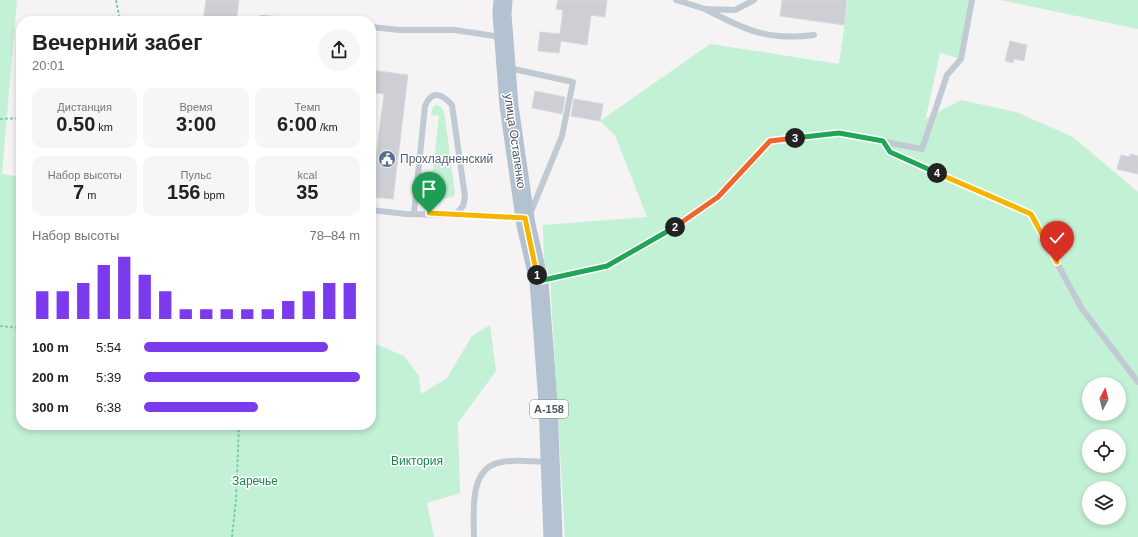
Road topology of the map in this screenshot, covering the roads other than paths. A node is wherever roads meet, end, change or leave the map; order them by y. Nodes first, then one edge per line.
1 (503, 0) edge
2 (676, 0) edge
3 (754, 0) edge
4 (972, 0) edge
5 (705, 9) junction
6 (376, 28) edge
7 (814, 35) dead end
8 (504, 38) junction
9 (506, 67) junction
10 (883, 141) junction
11 (376, 210) edge
12 (414, 213) junction
13 (455, 215) junction
14 (526, 222) junction
15 (539, 281) junction
16 (1138, 382) edge
17 (551, 462) junction
18 (474, 537) edge
19 (553, 537) edge

1 - 8 main road, улица Остапенко / А-158
2 - 5 lane
3 - 5 lane
4 - 10 lane
5 - 7 lane
6 - 8 lane
8 - 9 main road, улица Остапенко / А-158
9 - 14 main road, улица Остапенко / А-158
9 - 14 lane
10 - 15 lane
10 - 16 lane
11 - 12 lane
12 - 13 lane
12 - 13 lane
13 - 14 lane
14 - 15 main road, улица Остапенко / А-158
15 - 17 main road, А-158
17 - 18 lane
17 - 19 main road, А-158

